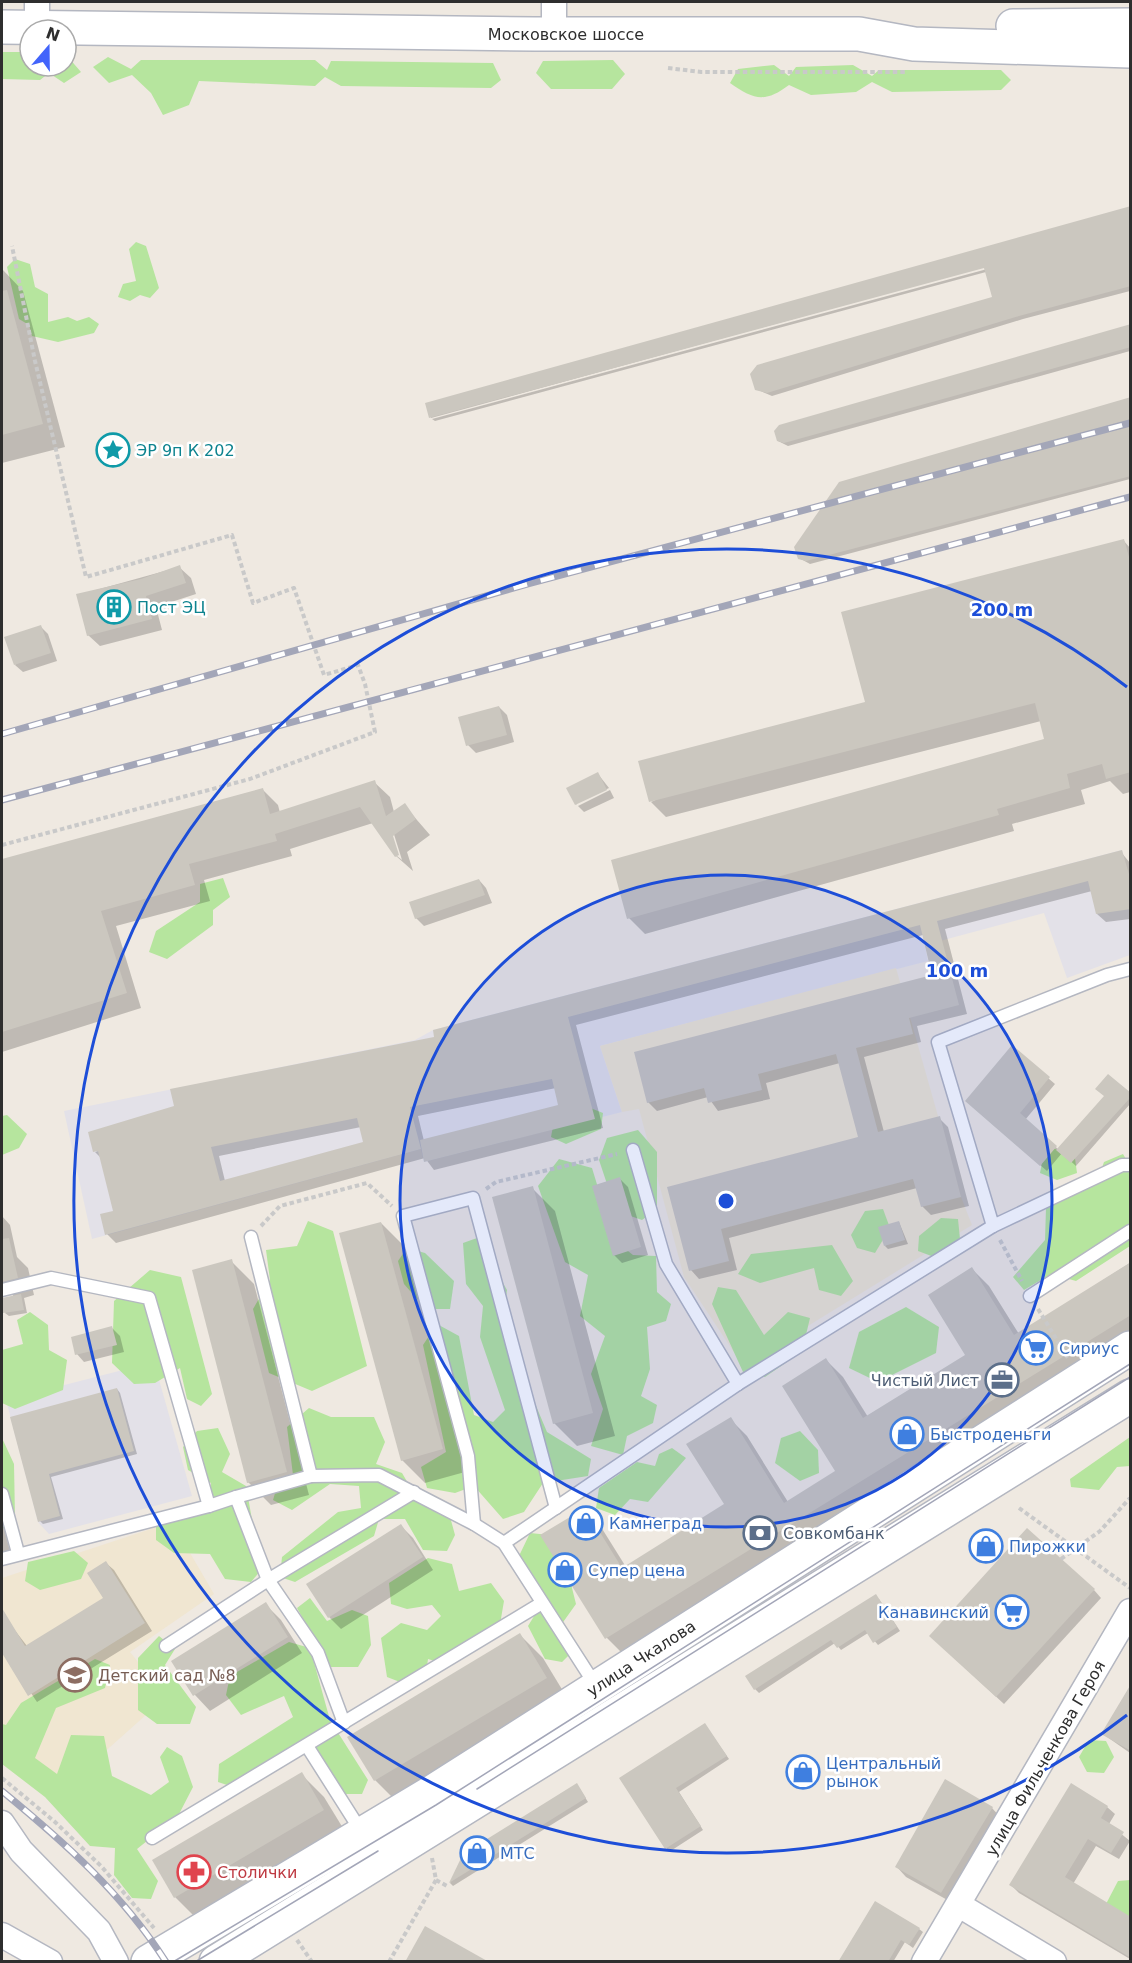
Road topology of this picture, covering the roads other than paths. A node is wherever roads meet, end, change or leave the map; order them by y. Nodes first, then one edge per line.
1 (554, 2) edge
2 (37, 15) edge
3 (1131, 25) edge
4 (2, 27) edge
5 (554, 34) junction
6 (858, 34) junction
7 (1131, 51) edge
8 (1131, 969) edge
9 (633, 1150) road end
10 (1131, 1165) edge
11 (993, 1226) junction
12 (1131, 1231) edge
13 (251, 1237) road end
14 (2, 1290) edge
15 (1030, 1296) dead end
16 (1131, 1348) edge
17 (738, 1384) junction
18 (1131, 1395) edge
19 (311, 1476) junction
20 (414, 1492) junction
21 (2, 1494) edge
22 (236, 1497) junction
23 (209, 1506) junction
24 (556, 1508) junction
25 (474, 1524) junction
26 (504, 1543) junction
27 (18, 1553) junction
28 (2, 1559) edge
29 (268, 1580) junction
30 (542, 1603) junction
31 (1131, 1611) edge
32 (166, 1646) dead end
33 (606, 1702) junction
34 (344, 1723) junction
35 (307, 1746) junction
36 (2, 1823) edge
37 (152, 1838) dead end
38 (372, 1848) junction
39 (958, 1905) junction
40 (2, 1935) edge
41 (50, 1962) edge
42 (116, 1962) edge
43 (148, 1962) edge
44 (216, 1962) edge
45 (924, 1962) edge
46 (1054, 1962) edge

1 - 5 street
2 - 4 main road, Московское шоссе
2 - 5 main road, Московское шоссе
3 - 6 main road
5 - 6 main road, Московское шоссе
6 - 7 main road, Московское шоссе
8 - 11 lane
9 - 17 lane
10 - 11 lane
11 - 17 lane
12 - 15 lane
13 - 19 lane
14 - 23 lane
16 - 33 main road, улица Чкалова
17 - 24 lane
18 - 33 main road, улица Чкалова
19 - 20 lane
19 - 22 lane
20 - 25 lane
20 - 29 lane
21 - 27 lane
22 - 23 lane
22 - 29 lane
23 - 27 lane
24 - 25 lane
24 - 26 lane
25 - 26 lane
26 - 30 lane
27 - 28 lane
29 - 32 lane
29 - 34 lane
30 - 33 lane
30 - 34 lane
31 - 39 street, улица Фильченкова Героя
33 - 38 main road, улица Чкалова
34 - 35 lane
35 - 37 lane
35 - 38 lane
36 - 42 street
38 - 43 main road, улица Чкалова
38 - 44 main road, улица Чкалова
39 - 45 street, улица Фильченкова Героя
39 - 46 street
40 - 41 street

